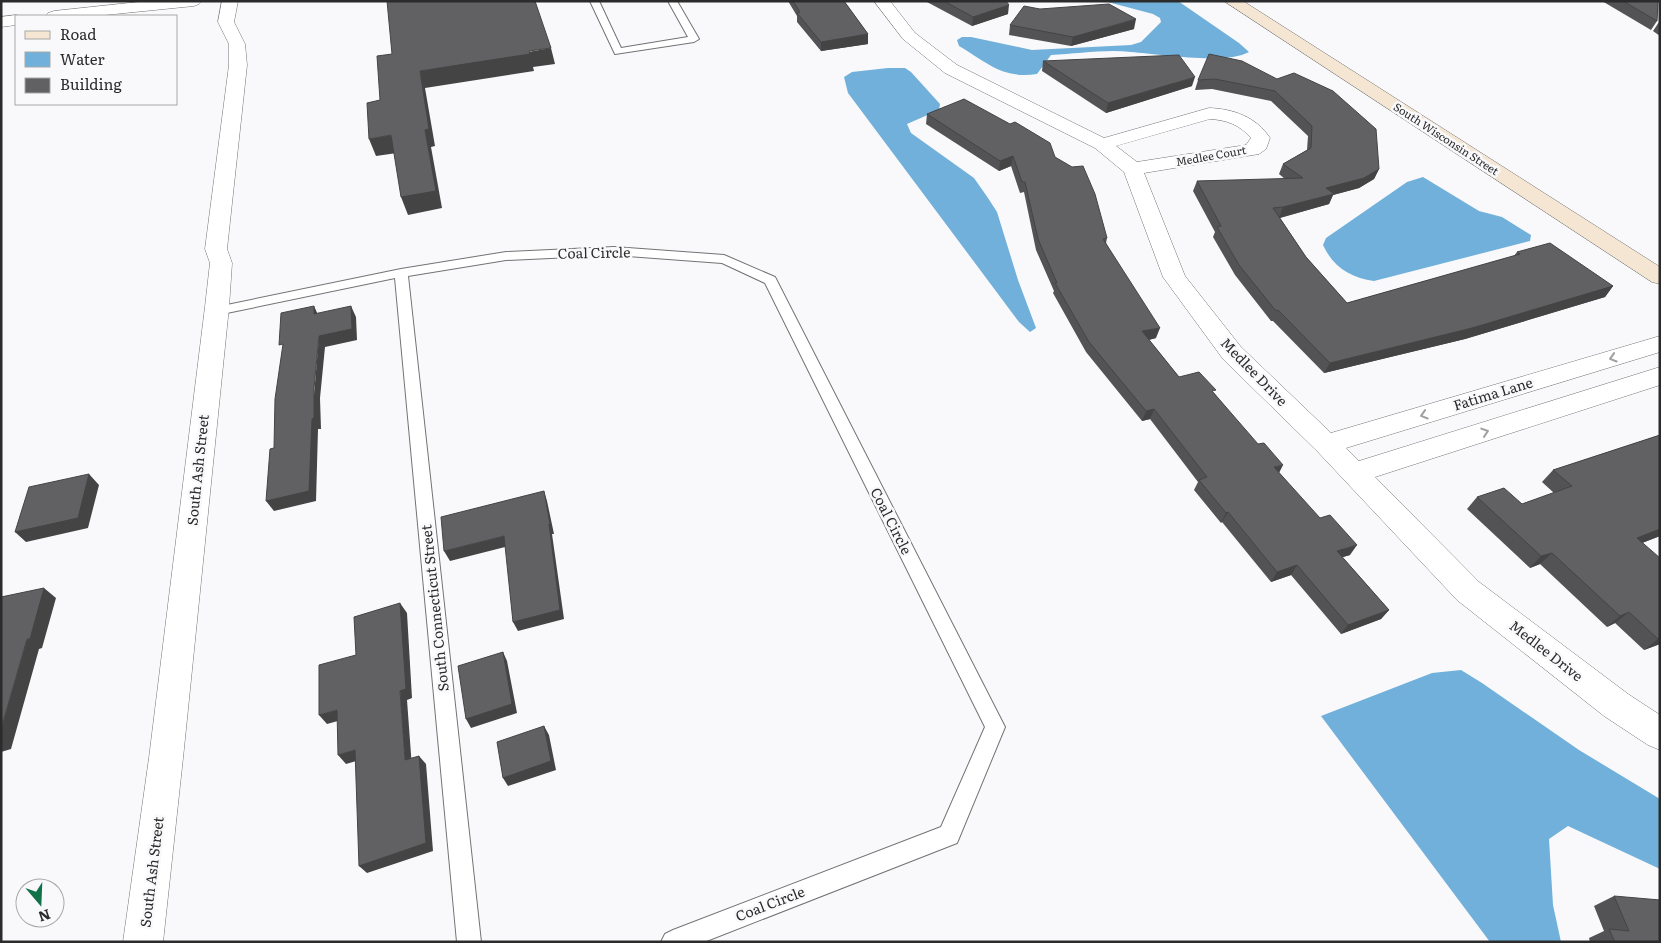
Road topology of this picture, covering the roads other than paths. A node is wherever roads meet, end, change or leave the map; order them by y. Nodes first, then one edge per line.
1 (194, 1) edge
2 (230, 1) edge
3 (594, 1) edge
4 (672, 1) edge
5 (882, 1) edge
6 (1232, 1) edge
7 (63, 15) edge
8 (15, 20) edge
9 (1, 22) edge
10 (1102, 144) junction
11 (1133, 169) junction
12 (402, 273) junction
13 (1660, 277) edge
14 (217, 311) junction
15 (1660, 344) edge
16 (1660, 376) edge
17 (1326, 444) junction
18 (1355, 473) junction
19 (1660, 734) edge
20 (143, 942) edge
21 (469, 942) edge
22 (673, 942) edge

1 - 7 street
2 - 14 street, South Ash Street
3 - 4 lane
5 - 10 street
6 - 13 street, South Wisconsin Street
8 - 9 street
10 - 11 street
10 - 11 street, Medlee Court
11 - 17 street, Medlee Drive
12 - 14 lane, Coal Circle
12 - 21 lane, South Connecticut Street
12 - 22 lane, Coal Circle
14 - 20 street, South Ash Street
15 -> 17 street, Fatima Lane
18 -> 16 street
17 - 18 street, Medlee Drive
18 - 19 street, Medlee Drive

